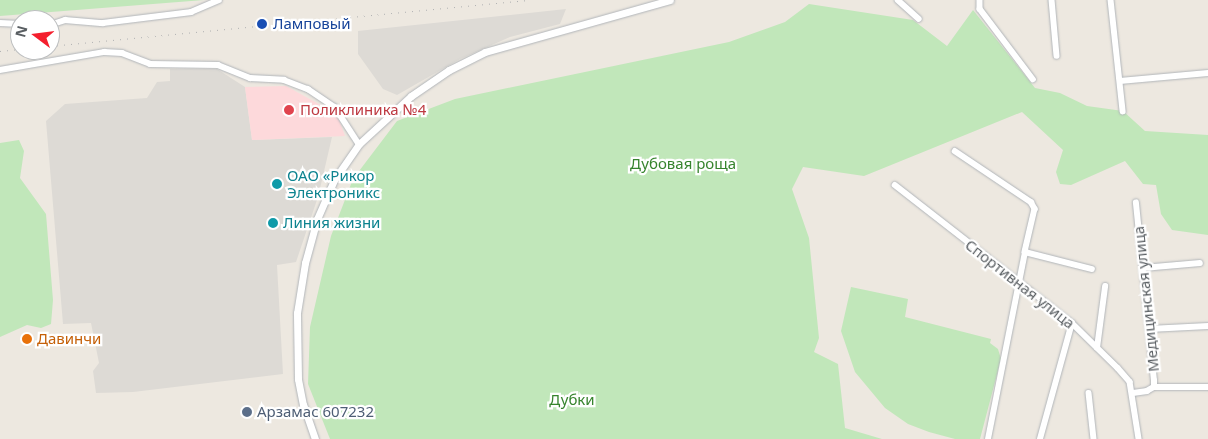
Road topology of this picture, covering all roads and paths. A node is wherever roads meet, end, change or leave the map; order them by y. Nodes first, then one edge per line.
1 (219, 0) edge
2 (670, 0) edge
3 (898, 0) edge
4 (980, 0) edge
5 (1052, 0) edge
6 (1111, 0) edge
7 (920, 19) dead end
8 (60, 22) edge
9 (1057, 56) dead end
10 (0, 70) edge
11 (1208, 73) edge
12 (1033, 79) dead end
13 (1120, 81) junction
14 (1123, 111) dead end
15 (359, 144) junction
16 (955, 151) dead end
17 (895, 185) dead end
18 (1136, 202) dead end
19 (1025, 252) junction
20 (1200, 263) dead end
21 (1143, 268) junction
22 (1092, 269) dead end
23 (1018, 284) junction
24 (1105, 287) dead end
25 (1072, 323) junction
26 (1208, 326) edge
27 (1149, 328) junction
28 (1097, 348) junction
29 (1154, 387) junction
30 (1208, 387) edge
31 (1088, 393) dead end
32 (1133, 394) junction
33 (315, 439) edge
34 (988, 439) edge
35 (1040, 439) edge
36 (1094, 439) edge
37 (1139, 439) edge

1 - 8 street
2 - 15 street
3 - 7 street
4 - 12 street
5 - 9 street
6 - 13 street
10 - 15 street
11 - 13 street
13 - 14 street
15 - 33 street
16 - 19 street
17 - 23 street, Спортивная улица
18 - 21 street, Медицинская улица
19 - 22 street
19 - 23 street
20 - 21 street
21 - 27 street, Медицинская улица
23 - 25 street, Спортивная улица
23 - 34 street
24 - 28 street
25 - 28 street, Спортивная улица
25 - 35 street
26 - 27 street
27 - 29 street, Медицинская улица
28 - 32 street, Спортивная улица
29 - 30 street
29 - 32 street, Медицинская улица
31 - 36 street
32 - 37 street

